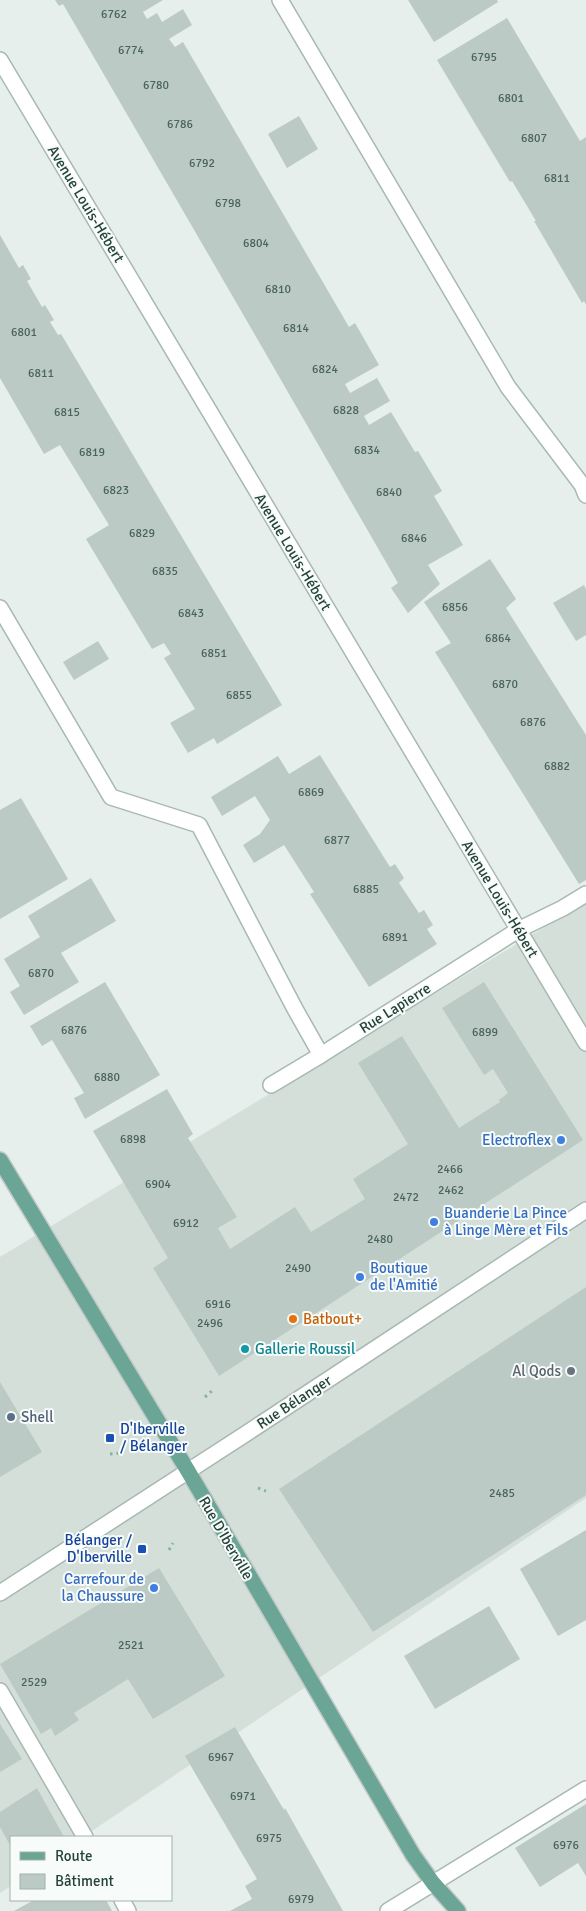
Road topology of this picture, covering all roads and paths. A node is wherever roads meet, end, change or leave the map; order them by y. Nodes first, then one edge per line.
1 (280, 0) edge
2 (0, 60) edge
3 (586, 495) edge
4 (0, 608) edge
5 (586, 894) edge
6 (518, 930) junction
7 (586, 1043) edge
8 (321, 1055) junction
9 (271, 1085) dead end
10 (0, 1160) edge
11 (586, 1210) edge
12 (213, 1390) dead end
13 (205, 1397) dead end
14 (122, 1453) dead end
15 (110, 1454) dead end
16 (188, 1471) junction
17 (258, 1488) dead end
18 (266, 1491) dead end
19 (173, 1543) dead end
20 (169, 1550) dead end
21 (0, 1593) edge
22 (0, 1691) edge
23 (586, 1789) edge
24 (84, 1836) edge
25 (433, 1883) junction
26 (388, 1911) edge
27 (458, 1911) edge

1 - 3 street
2 - 6 street, Avenue Louis-Hébert
4 - 8 street
5 - 6 street, Rue Lapierre
6 - 7 street, Avenue Louis-Hébert
6 - 8 street, Rue Lapierre
8 - 9 street, Rue Lapierre
10 - 16 main road, Rue D'Iberville
11 - 16 street, Rue Bélanger
12 - 13 path
14 - 15 path
16 - 21 street, Rue Bélanger
16 - 25 main road, Rue D'Iberville
17 - 18 path
19 - 20 path
22 - 24 street
23 - 25 street
25 - 26 street
25 - 27 main road, Rue D'Iberville

